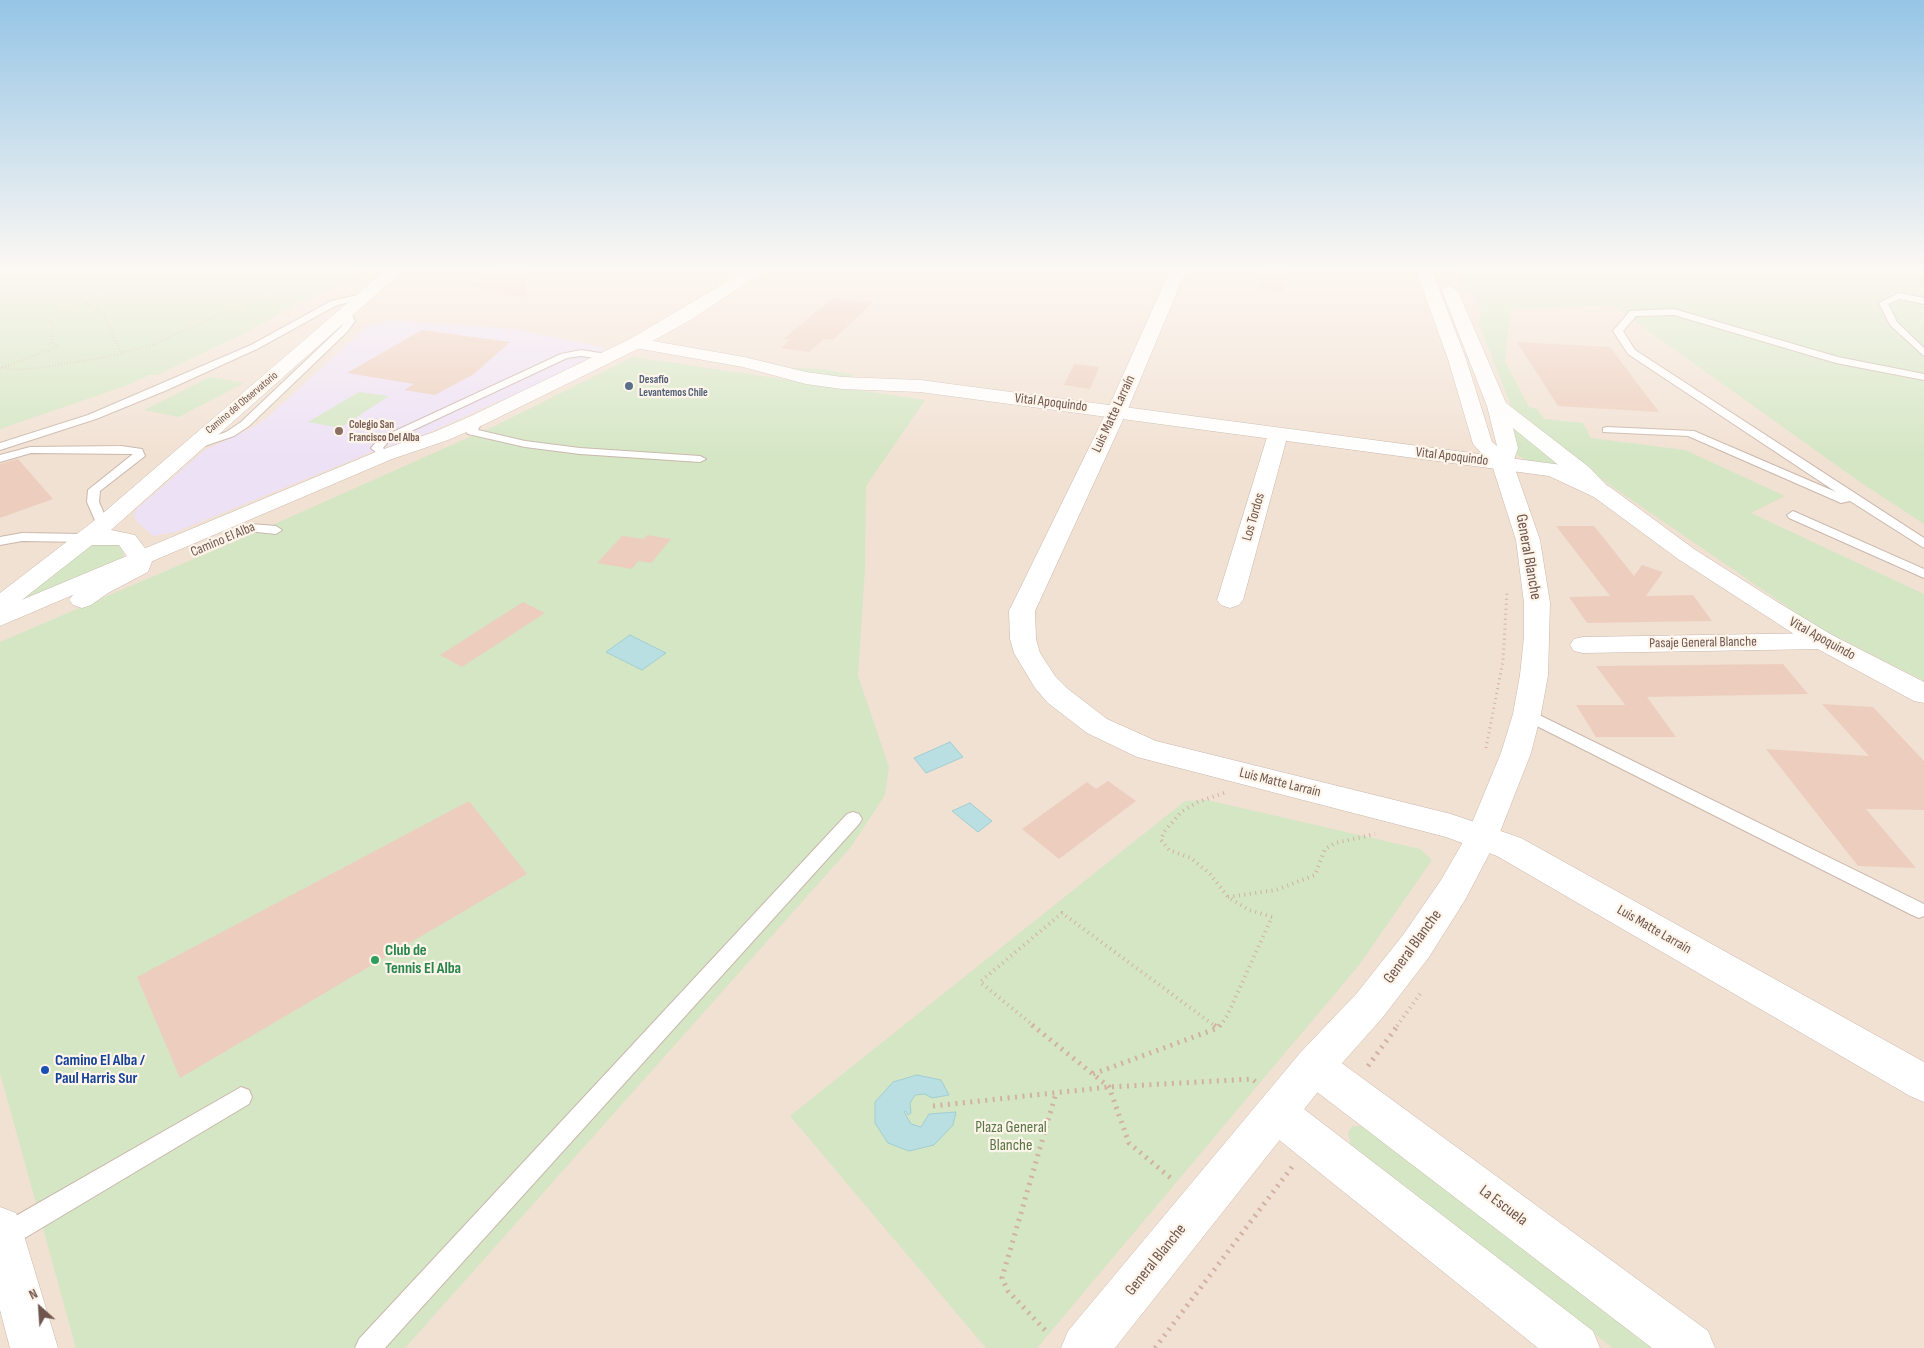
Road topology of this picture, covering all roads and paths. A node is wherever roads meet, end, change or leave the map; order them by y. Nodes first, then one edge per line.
1 (53, 331) edge
2 (111, 331) edge
3 (188, 331) edge
4 (283, 331) edge
5 (326, 331) edge
6 (658, 331) edge
7 (1152, 331) edge
8 (1447, 331) edge
9 (1467, 331) edge
10 (1618, 331) edge
11 (1738, 331) edge
12 (1901, 331) edge
13 (636, 343) junction
14 (122, 353) junction
15 (1924, 353) edge
16 (607, 357) junction
17 (1, 368) edge
18 (1924, 377) edge
19 (1498, 406) junction
20 (1117, 411) junction
21 (475, 426) junction
22 (1607, 430) dead end
23 (1278, 434) junction
24 (440, 436) junction
25 (0, 447) edge
26 (386, 455) junction
27 (0, 459) edge
28 (700, 459) dead end
29 (1502, 463) junction
30 (1602, 492) junction
31 (1793, 514) dead end
32 (1881, 515) junction
33 (251, 528) junction
34 (276, 530) dead end
35 (94, 531) junction
36 (0, 541) edge
37 (1924, 544) edge
38 (141, 559) junction
39 (1924, 574) edge
40 (1507, 583) dead end
41 (82, 600) junction
42 (1230, 600) dead end
43 (0, 605) edge
44 (0, 618) edge
45 (0, 634) edge
46 (1823, 640) junction
47 (1583, 645) dead end
48 (1924, 694) edge
49 (1527, 714) junction
50 (1485, 752) dead end
51 (1229, 791) dead end
52 (853, 819) dead end
53 (1382, 832) dead end
54 (1482, 836) junction
55 (1228, 897) junction
56 (1919, 910) dead end
57 (1218, 1028) junction
58 (1314, 1066) junction
59 (1093, 1074) junction
60 (1924, 1083) edge
61 (1109, 1087) junction
62 (1056, 1093) junction
63 (241, 1097) dead end
64 (933, 1106) dead end
65 (1280, 1108) junction
66 (1173, 1180) dead end
67 (1, 1233) edge
68 (1045, 1330) dead end
69 (34, 1348) edge
70 (368, 1348) edge
71 (1085, 1348) edge
72 (1576, 1348) edge
73 (1691, 1348) edge

1 - 17 path
2 - 14 path
3 - 14 path
4 - 25 lane
5 - 35 street, Camino del Observatorio
6 - 13 street, Camino El Alba
7 - 20 street, Luis Matte Larraín
8 - 29 street, General Blanche
9 - 19 street, General Blanche
10 - 32 lane
11 - 18 lane
12 - 15 lane
13 - 16 street, Camino El Alba
13 - 20 street, Vital Apoquindo
14 - 17 path
16 - 21 street, Camino El Alba
16 - 26 lane
19 - 29 street, General Blanche
19 - 30 street
20 - 23 street, Vital Apoquindo
20 - 54 street, Luis Matte Larraín
21 - 24 street, Camino El Alba
21 - 28 lane
22 - 32 lane
23 - 29 street, Vital Apoquindo
23 - 42 street, Los Tordos
24 - 26 street, Camino El Alba
24 - 33 street, Camino El Alba
26 - 38 street, Camino El Alba
27 - 35 lane
29 - 30 street, Vital Apoquindo
29 - 49 street, General Blanche
30 - 46 street, Vital Apoquindo
31 - 39 lane
32 - 37 lane
33 - 34 lane
33 - 41 street, Camino El Alba
35 - 36 lane
35 - 38 street
35 - 43 street, Camino del Observatorio
38 - 41 street
38 - 44 street, Camino El Alba
40 - 50 path
41 - 45 street, Camino El Alba
46 - 47 street, Pasaje General Blanche
46 - 48 street, Vital Apoquindo
49 - 54 street, General Blanche
49 - 56 lane
51 - 55 path
52 - 70 lane
53 - 55 path
54 - 58 street, General Blanche
54 - 60 street, Luis Matte Larraín
55 - 57 path
57 - 59 path
57 - 59 path
58 - 65 street, General Blanche
58 - 73 street, La Escuela
59 - 61 path
61 - 62 path
61 - 65 path
61 - 66 path
62 - 64 path
62 - 68 path
63 - 67 lane
65 - 71 street, General Blanche
65 - 72 street
67 - 69 street

